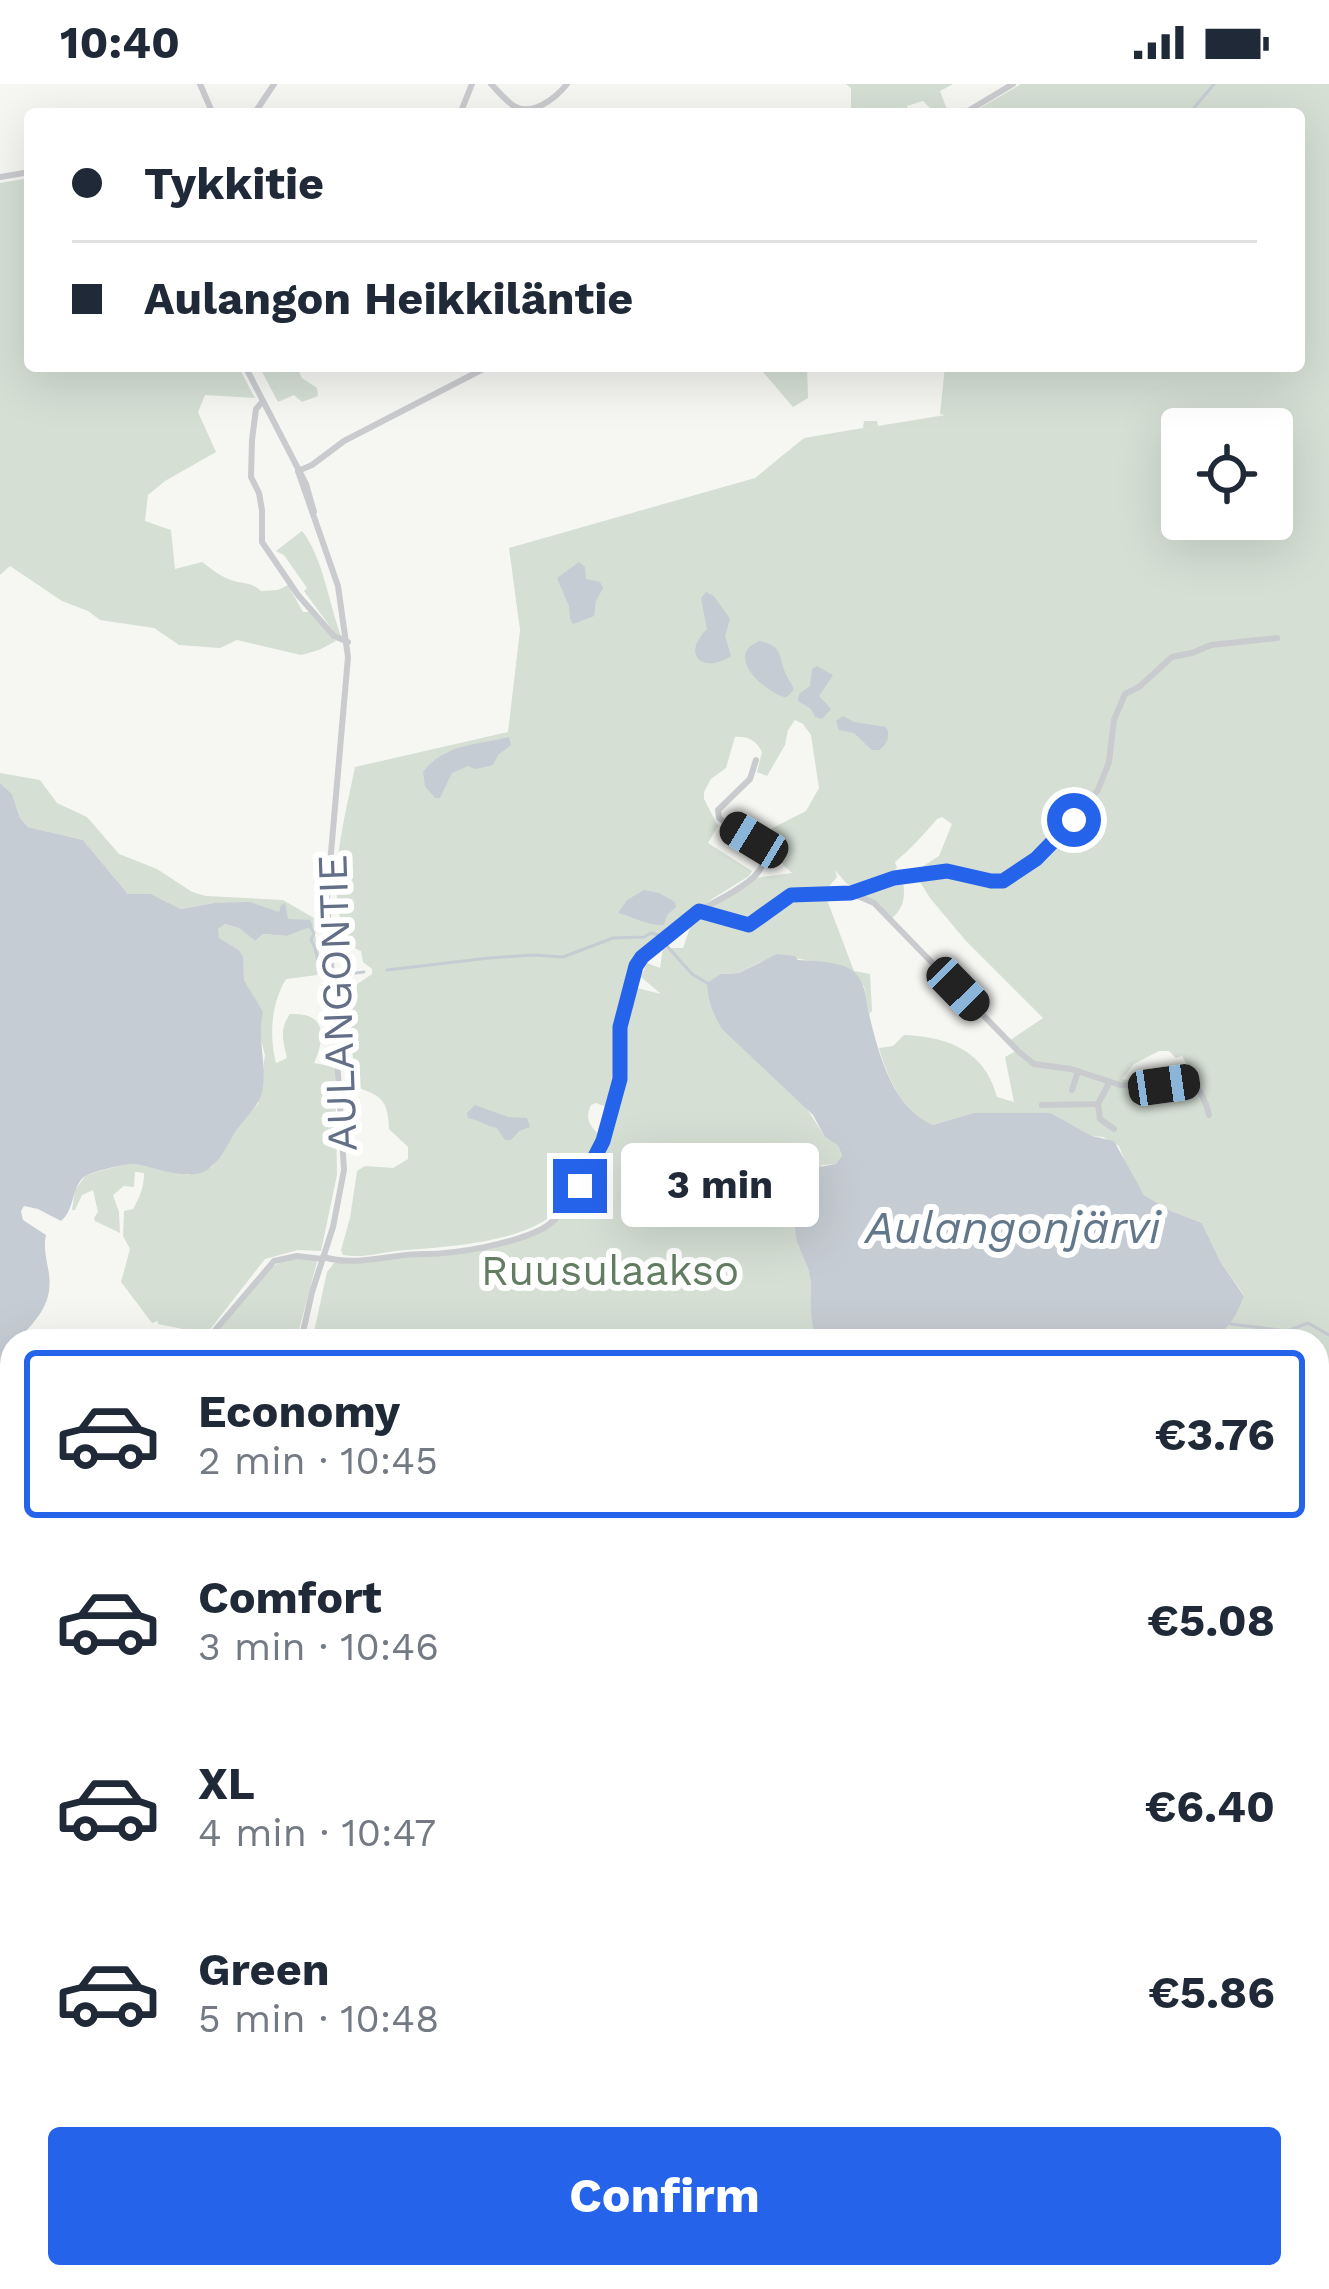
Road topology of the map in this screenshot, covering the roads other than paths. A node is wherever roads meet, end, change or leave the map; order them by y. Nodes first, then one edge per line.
1 (491, 84) edge
2 (567, 84) edge
3 (1013, 84) edge
4 (519, 108) edge
5 (525, 108) edge
6 (973, 108) edge
7 (248, 372) edge
8 (477, 372) edge
9 (263, 401) junction
10 (298, 471) junction
11 (1277, 638) dead end
12 (348, 642) junction
13 (756, 760) dead end
14 (851, 893) junction
15 (699, 911) junction
16 (1078, 1071) junction
17 (1108, 1082) junction
18 (1072, 1090) dead end
19 (1098, 1104) junction
20 (1042, 1105) dead end
21 (1209, 1115) dead end
22 (1114, 1129) dead end
23 (323, 1258) junction
24 (216, 1329) edge
25 (303, 1329) edge

1 - 4 street
2 - 5 street
3 - 6 street
7 - 9 street, AULANGONTIE
8 - 10 street
9 - 10 street, AULANGONTIE
9 - 12 street
10 - 12 street, AULANGONTIE
11 - 14 street
12 - 23 street, AULANGONTIE
13 - 15 street
14 - 15 street
14 - 16 street
15 - 23 street
16 - 17 street
16 - 18 street
17 - 19 street
17 - 21 street
19 - 20 street
19 - 22 street
23 - 24 street
23 - 25 street, AULANGONTIE

